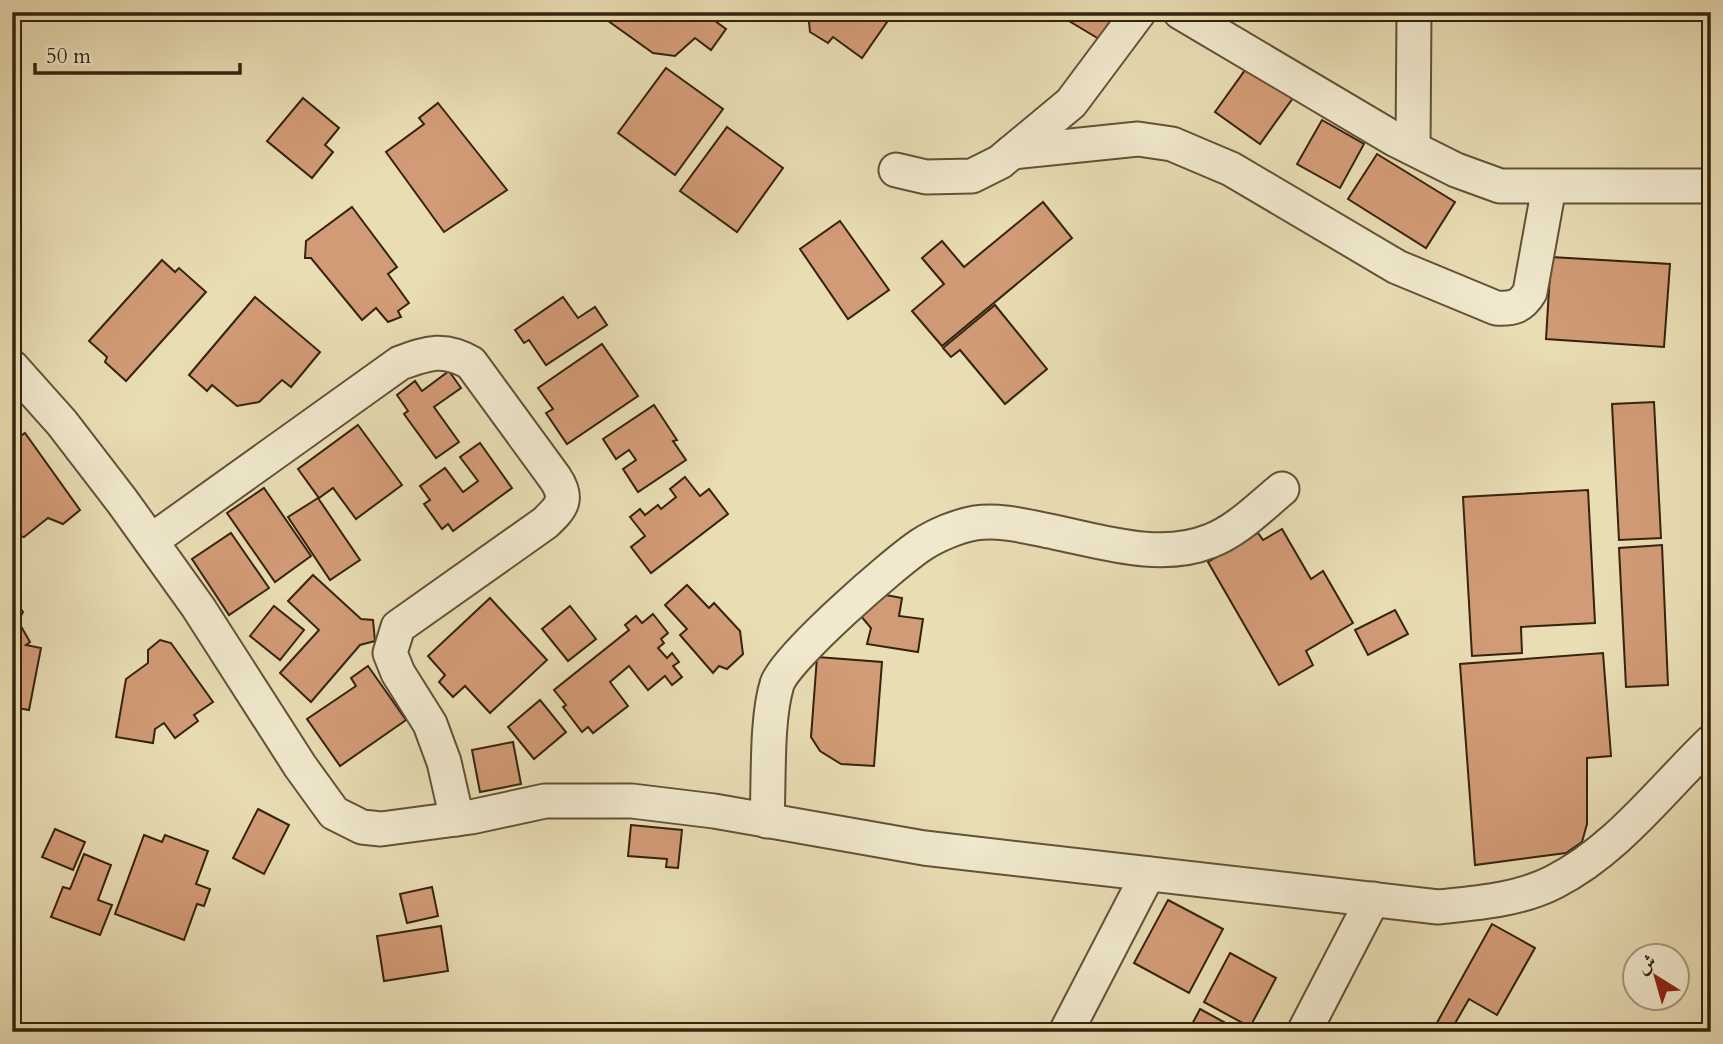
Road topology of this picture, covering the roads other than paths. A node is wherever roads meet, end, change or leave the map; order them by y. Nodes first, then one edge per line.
1 (1139, 12) edge
2 (1180, 12) edge
3 (1414, 12) edge
4 (1413, 148) junction
5 (1012, 152) junction
6 (896, 170) dead end
7 (1711, 186) edge
8 (1549, 187) junction
9 (12, 367) edge
10 (1282, 489) dead end
11 (151, 541) junction
12 (1711, 742) edge
13 (457, 819) junction
14 (766, 821) junction
15 (1148, 874) junction
16 (1373, 899) junction
17 (1066, 1032) edge
18 (1304, 1032) edge

1 - 5 street
2 - 4 street
3 - 4 street
4 - 8 street
5 - 6 street
5 - 8 street
7 - 8 street
9 - 11 street
10 - 14 street
11 - 13 street
11 - 13 street
12 - 16 street
13 - 14 street
14 - 15 street
15 - 16 street
15 - 17 street
16 - 18 street

